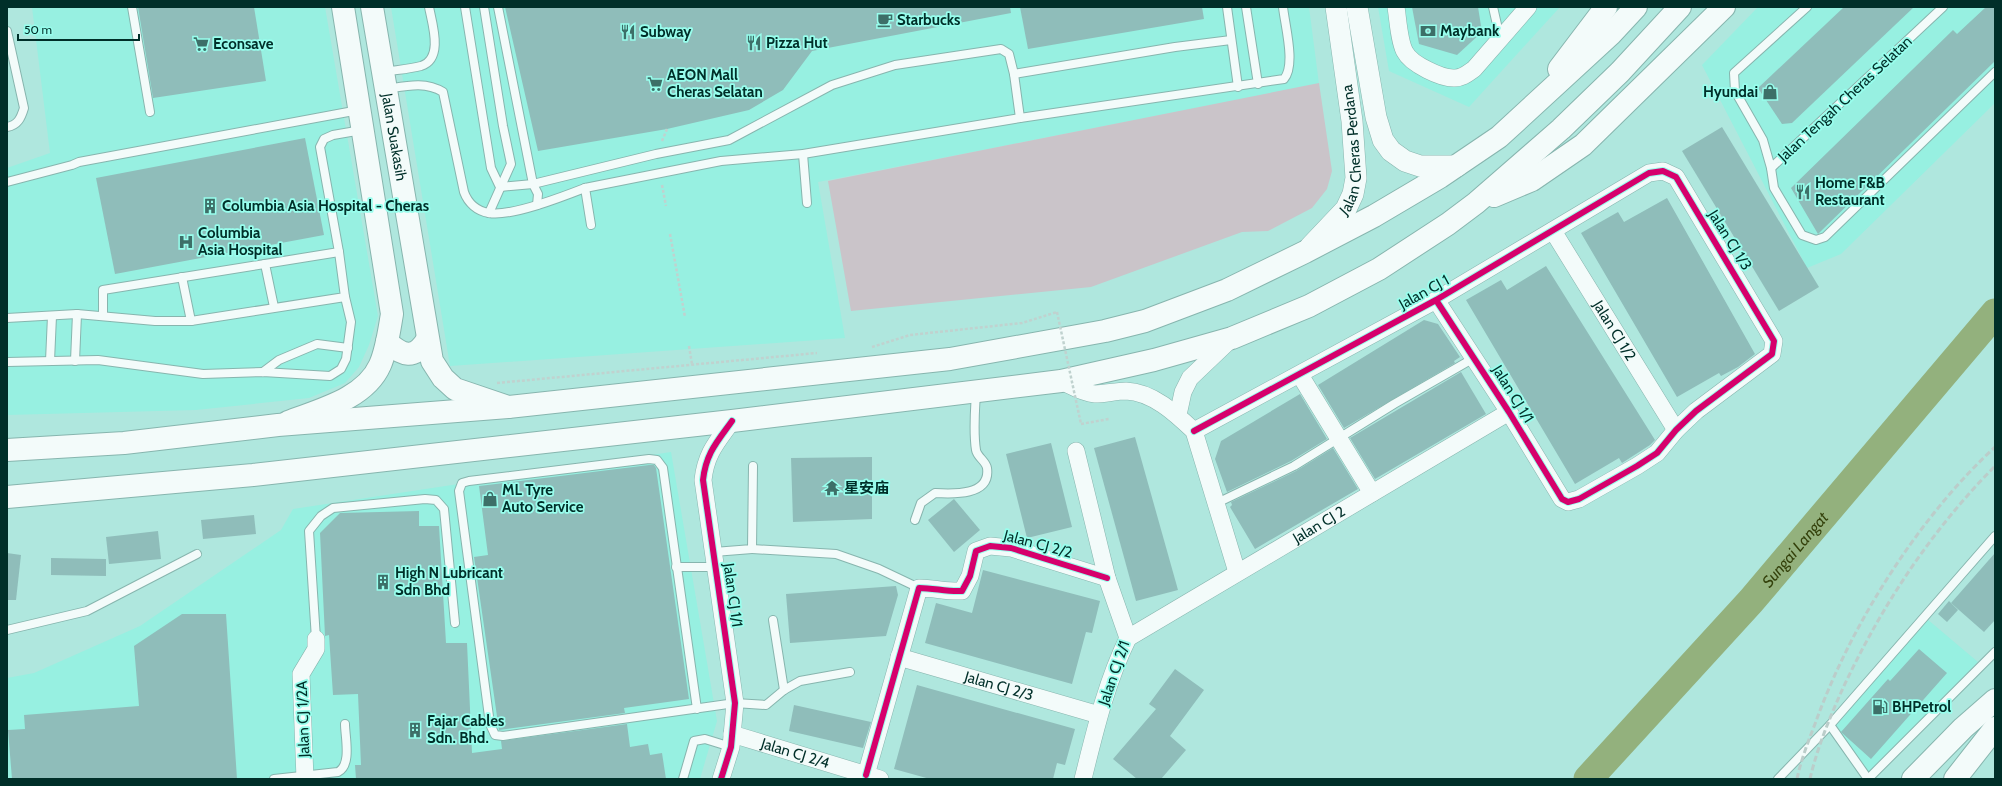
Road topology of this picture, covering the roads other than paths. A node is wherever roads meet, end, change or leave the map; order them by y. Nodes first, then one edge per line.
1 (132, 7) edge
2 (343, 7) edge
3 (372, 7) edge
4 (429, 7) edge
5 (465, 7) edge
6 (484, 7) edge
7 (498, 7) edge
8 (1227, 7) edge
9 (1246, 7) edge
10 (1283, 7) edge
11 (1336, 7) edge
12 (1358, 7) edge
13 (1396, 7) edge
14 (1493, 7) edge
15 (1528, 7) edge
16 (1606, 7) edge
17 (1636, 7) edge
18 (1680, 7) edge
19 (1724, 7) edge
20 (1807, 7) edge
21 (1944, 7) edge
22 (7, 31) edge
23 (1500, 38) junction
24 (1231, 40) junction
25 (1995, 72) edge
26 (1014, 74) junction
27 (384, 80) junction
28 (1258, 84) junction
29 (1238, 87) junction
30 (1537, 102) junction
31 (150, 112) dead end
32 (1020, 118) junction
33 (361, 120) junction
34 (7, 127) edge
35 (803, 154) junction
36 (1457, 166) junction
37 (1771, 168) junction
38 (1663, 171) joint
39 (7, 182) edge
40 (533, 184) junction
41 (500, 187) junction
42 (585, 188) junction
43 (807, 203) dead end
44 (1476, 203) junction
45 (537, 205) junction
46 (489, 213) junction
47 (591, 225) dead end
48 (1553, 231) junction
49 (339, 252) junction
50 (1305, 252) junction
51 (266, 264) junction
52 (182, 277) junction
53 (345, 297) junction
54 (1436, 300) junction
55 (274, 308) junction
56 (77, 314) junction
57 (103, 315) junction
58 (52, 316) junction
59 (7, 318) edge
60 (191, 321) junction
61 (1232, 338) junction
62 (427, 340) junction
63 (387, 342) junction
64 (348, 348) junction
65 (1474, 358) junction
66 (50, 361) junction
67 (75, 361) junction
68 (7, 362) edge
69 (263, 372) junction
70 (1300, 375) junction
71 (1061, 381) junction
72 (976, 391) junction
73 (508, 407) junction
74 (1509, 412) junction
75 (1178, 415) junction
76 (732, 420) junction
77 (278, 425) junction
78 (1676, 430) junction
79 (1194, 431) junction
80 (1339, 438) junction
81 (7, 450) edge
82 (1076, 451) dead end
83 (753, 466) dead end
84 (1372, 493) junction
85 (13, 499) edge
86 (1568, 502) joint
87 (1217, 503) junction
88 (915, 520) dead end
89 (1995, 536) edge
90 (752, 549) junction
91 (197, 554) dead end
92 (715, 560) junction
93 (676, 567) junction
94 (1237, 572) junction
95 (1107, 578) junction
96 (919, 588) junction
97 (773, 620) dead end
98 (455, 623) dead end
99 (7, 630) edge
100 (1128, 638) junction
101 (316, 639) joint
102 (1995, 652) edge
103 (899, 657) junction
104 (850, 672) dead end
105 (784, 690) junction
106 (1995, 700) edge
107 (735, 703) junction
108 (697, 709) junction
109 (1099, 715) junction
110 (345, 724) dead end
111 (1830, 725) junction
112 (1995, 728) edge
113 (732, 740) junction
114 (305, 777) edge
115 (873, 777) edge
116 (274, 779) edge
117 (683, 779) edge
118 (721, 779) edge
119 (1083, 779) edge
120 (1778, 779) edge
121 (1868, 779) edge
122 (1913, 779) edge
123 (1955, 779) edge

1 - 31 lane
2 - 33 main road, Jalan Suakasih
3 - 27 main road, Jalan Suakasih
4 - 27 lane
5 - 41 lane
6 - 41 lane
7 - 40 lane
8 - 24 lane
9 - 28 lane
10 - 28 lane
11 - 50 street, Jalan Cheras Perdana
12 - 36 street, Jalan Cheras Perdana
13 - 23 street
14 - 23 lane
15 - 23 street
16 - 30 main road
17 - 30 main road
18 - 44 main road
19 - 44 main road
20 - 37 lane, Jalan Tengah Cheras Selatan
21 - 37 lane, Jalan Tengah Cheras Selatan
22 - 34 lane
24 - 26 lane
24 - 29 lane
25 - 37 lane
26 - 32 lane
26 - 40 lane
27 - 46 lane
27 - 62 main road, Jalan Suakasih
28 - 29 lane
29 - 32 lane
30 - 36 main road
32 - 35 lane
33 - 39 lane
33 - 49 lane
33 - 63 main road, Jalan Suakasih
35 - 42 lane
35 - 43 lane
36 - 50 main road
38 - 48 street, Jalan CJ 1
38 - 78 street, Jalan CJ 1/3
40 - 41 lane
40 - 45 lane
41 - 46 lane
42 - 45 lane
42 - 47 lane
44 - 61 main road
45 - 46 lane
48 - 54 street, Jalan CJ 1
48 - 78 street, Jalan CJ 1/2
49 - 51 lane
49 - 53 lane
50 - 73 main road
51 - 52 lane
51 - 55 lane
52 - 57 lane
52 - 60 lane
53 - 55 lane
53 - 64 lane
54 - 65 street, Jalan CJ 1/1
54 - 70 street, Jalan CJ 1
55 - 60 lane
56 - 57 lane
56 - 58 lane
56 - 67 lane
57 - 60 lane
58 - 59 lane
58 - 66 lane
61 - 71 main road
61 - 75 street
62 - 63 main road
62 - 73 main road, Jalan Suakasih
63 - 77 main road, Jalan Suakasih
64 - 69 lane
64 - 69 lane
65 - 74 street, Jalan CJ 1/1
65 - 80 lane
66 - 67 lane
66 - 68 lane
67 - 69 lane
70 - 79 street, Jalan CJ 1
70 - 80 street
71 - 72 main road
71 - 75 street
72 - 76 main road
72 - 88 lane
73 - 77 main road
74 - 84 street, Jalan CJ 2
74 - 86 street, Jalan CJ 1/1
75 - 79 street
76 - 85 main road
76 - 92 street, Jalan CJ 1/1
77 - 81 main road
78 - 86 street, Jalan CJ 1/3
79 - 87 street
80 - 84 street
80 - 87 lane
82 - 95 street, Jalan CJ 2/1
83 - 90 lane
84 - 94 street, Jalan CJ 2
87 - 94 street
89 - 111 lane
90 - 92 lane
90 - 96 lane
91 - 99 lane
92 - 93 lane
92 - 107 street, Jalan CJ 1/1
93 - 108 lane
93 - 108 lane
94 - 100 street, Jalan CJ 2
95 - 96 street, Jalan CJ 2/2
95 - 100 street, Jalan CJ 2/1
96 - 103 street
97 - 105 lane
98 - 101 lane
100 - 109 street, Jalan CJ 2/1
101 - 114 street, Jalan CJ 1/2A
102 - 121 lane
103 - 109 street, Jalan CJ 2/3
103 - 115 street
104 - 105 lane
105 - 107 lane
106 - 122 main road
107 - 108 lane
107 - 113 street, Jalan CJ 1/1
109 - 119 street, Jalan CJ 2/1
110 - 114 lane
111 - 120 lane
111 - 121 lane
112 - 123 main road
113 - 115 street, Jalan CJ 2/4
113 - 117 lane
113 - 118 street, Jalan CJ 1/1
114 - 116 lane

